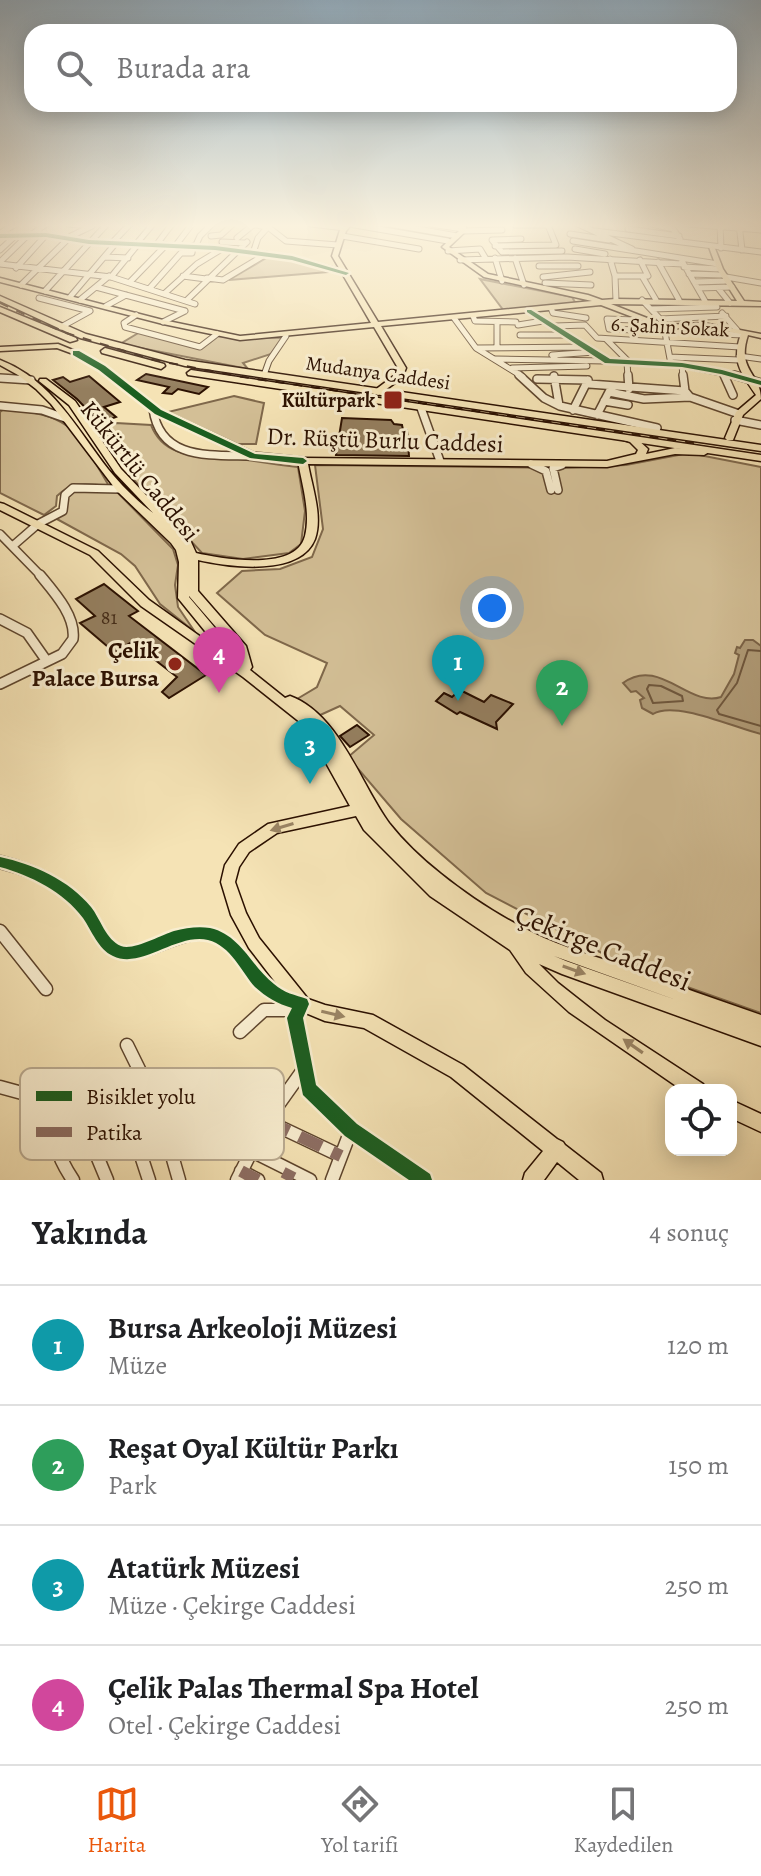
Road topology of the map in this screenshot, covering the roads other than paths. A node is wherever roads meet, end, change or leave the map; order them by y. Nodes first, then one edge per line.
1 (28, 279) edge
2 (56, 279) edge
3 (86, 279) edge
4 (107, 279) edge
5 (118, 279) edge
6 (133, 279) edge
7 (158, 279) edge
8 (180, 279) edge
9 (205, 279) edge
10 (350, 279) edge
11 (497, 279) edge
12 (521, 279) edge
13 (544, 279) edge
14 (561, 279) edge
15 (591, 279) edge
16 (615, 279) edge
17 (644, 279) edge
18 (667, 279) edge
19 (692, 279) edge
20 (707, 279) edge
21 (722, 279) edge
22 (727, 279) edge
23 (0, 280) edge
24 (502, 281) joint
25 (130, 282) junction
26 (694, 282) junction
27 (545, 283) junction
28 (21, 285) junction
29 (524, 285) junction
30 (591, 285) junction
31 (96, 287) junction
32 (698, 288) junction
33 (718, 288) junction
34 (149, 289) junction
35 (42, 294) junction
36 (164, 294) junction
37 (126, 295) junction
38 (575, 295) junction
39 (70, 297) junction
40 (588, 297) junction
41 (0, 298) edge
42 (80, 300) junction
43 (187, 300) junction
44 (642, 300) junction
45 (656, 300) junction
46 (679, 300) junction
47 (616, 301) junction
48 (604, 302) junction
49 (711, 303) junction
50 (730, 303) junction
51 (742, 304) junction
52 (578, 305) junction
53 (761, 305) edge
54 (104, 306) junction
55 (551, 308) junction
56 (0, 309) edge
57 (652, 309) junction
58 (90, 311) junction
59 (185, 311) junction
60 (529, 311) junction
61 (511, 312) junction
62 (136, 315) junction
63 (473, 316) junction
64 (726, 316) junction
65 (633, 317) junction
66 (454, 318) junction
67 (586, 318) dead end
68 (543, 321) junction
69 (163, 322) junction
70 (497, 322) junction
71 (662, 323) junction
72 (517, 324) junction
73 (378, 325) junction
74 (552, 326) junction
75 (61, 327) junction
76 (637, 330) junction
77 (695, 330) junction
78 (591, 332) junction
79 (742, 332) junction
80 (217, 334) junction
81 (566, 334) junction
82 (520, 335) junction
83 (286, 336) junction
84 (761, 336) edge
85 (68, 338) junction
86 (607, 339) junction
87 (640, 342) junction
88 (652, 343) junction
89 (669, 343) junction
90 (700, 345) junction
91 (497, 347) junction
92 (522, 347) junction
93 (588, 347) junction
94 (476, 348) junction
95 (0, 349) edge
96 (596, 352) junction
97 (76, 353) junction
98 (739, 354) junction
99 (494, 359) junction
100 (606, 359) junction
101 (761, 359) edge
102 (671, 360) junction
103 (3, 361) edge
104 (587, 363) junction
105 (628, 363) junction
106 (654, 364) junction
107 (682, 365) junction
108 (554, 367) junction
109 (507, 368) junction
110 (722, 372) junction
111 (264, 375) junction
112 (0, 377) edge
113 (537, 379) dead end
114 (554, 379) junction
115 (588, 380) junction
116 (748, 380) junction
117 (33, 381) junction
118 (761, 383) edge
119 (610, 389) junction
120 (629, 389) junction
121 (378, 392) junction
122 (688, 394) junction
123 (733, 395) dead end
124 (761, 395) edge
125 (604, 401) junction
126 (55, 402) junction
127 (628, 405) dead end
128 (0, 406) edge
129 (560, 406) junction
130 (756, 407) edge
131 (421, 408) junction
132 (153, 409) junction
133 (42, 410) junction
134 (575, 414) junction
135 (597, 415) junction
136 (737, 417) junction
137 (73, 423) junction
138 (761, 425) edge
139 (657, 428) junction
140 (616, 436) junction
141 (730, 438) junction
142 (761, 446) edge
143 (704, 452) junction
144 (253, 456) junction
145 (306, 461) junction
146 (440, 461) junction
147 (761, 461) edge
148 (625, 462) junction
149 (530, 464) junction
150 (562, 465) junction
151 (120, 489) junction
152 (0, 506) edge
153 (41, 522) junction
154 (0, 534) edge
155 (15, 544) junction
156 (188, 560) junction
157 (3, 623) edge
158 (46, 660) junction
159 (248, 675) junction
160 (0, 684) edge
161 (358, 809) junction
162 (379, 818) junction
163 (0, 862) edge
164 (0, 931) edge
165 (512, 937) junction
166 (46, 989) dead end
167 (302, 1004) junction
168 (761, 1023) edge
169 (240, 1032) dead end
170 (761, 1038) edge
171 (127, 1045) dead end
172 (140, 1068) edge
173 (303, 1070) junction
174 (688, 1084) edge
175 (0, 1087) edge
176 (20, 1092) edge
177 (284, 1093) edge
178 (737, 1112) edge
179 (761, 1123) edge
180 (284, 1129) edge
181 (351, 1130) junction
182 (557, 1148) junction
183 (341, 1156) junction
184 (60, 1160) edge
185 (99, 1160) edge
186 (142, 1160) edge
187 (174, 1160) edge
188 (265, 1160) edge
189 (288, 1175) edge
190 (239, 1176) edge
191 (73, 1180) edge
192 (107, 1180) edge
193 (149, 1180) edge
194 (179, 1180) edge
195 (258, 1180) edge
196 (310, 1180) edge
197 (332, 1180) edge
198 (424, 1180) edge
199 (532, 1180) edge
200 (594, 1180) edge

1 - 28 street
2 - 35 street
3 - 39 street
4 - 31 street
5 - 25 street
6 - 25 street
7 - 34 street
8 - 36 street
9 - 43 street
10 - 73 main road
11 - 24 main road
12 - 29 street
13 - 27 street
14 - 27 street
15 - 30 street
16 - 47 street
17 - 45 street
18 - 46 street
19 - 26 street
20 - 26 street
21 - 33 street
22 - 51 main road
23 - 28 main road
24 - 29 main road
25 - 34 street
26 - 32 street
27 - 29 main road
27 - 30 street
27 - 38 main road
28 - 35 main road
30 - 40 street
31 - 37 street
31 - 42 street
32 - 33 street
32 - 49 street
33 - 50 street
34 - 36 street
35 - 39 main road
35 - 58 street
36 - 43 street
37 - 54 street
37 - 59 street
38 - 40 main road
38 - 52 main road
39 - 42 main road
40 - 48 main road
41 - 75 highway, Mudanya Caddesi
42 - 54 main road
43 - 59 street
44 - 45 main road
44 - 47 main road
44 - 57 street
45 - 46 main road
46 - 49 main road
47 - 48 main road
48 - 52 main road
48 - 65 main road
49 - 50 main road
49 - 57 street
49 - 64 street
50 - 51 main road
51 - 53 main road
52 - 55 main road
54 - 58 street
54 - 62 main road
55 - 60 main road
55 - 67 street
56 - 85 highway, Mudanya Caddesi
57 - 71 street
58 - 75 street
59 - 69 street
60 - 61 main road
60 - 68 street
61 - 63 main road
61 - 72 street
62 - 69 main road
62 - 80 street
63 - 66 main road
63 - 70 street
64 - 71 street
64 - 79 street
65 - 71 main road
65 - 76 street
65 - 76 street
66 - 73 main road
66 - 94 street
68 - 72 street
68 - 74 street
69 - 80 main road
70 - 72 street
70 - 91 street
71 - 77 main road
71 - 89 street
72 - 82 street
73 - 83 main road
73 - 121 main road
74 - 78 street
74 - 81 street
75 - 111 highway, Mudanya Caddesi
76 - 87 street
77 - 79 main road
77 - 90 street
78 - 81 street
78 - 86 street, 6. Şahin Sokak
79 - 84 main road
79 - 98 main road
80 - 83 main road
81 - 82 street
81 - 93 street
82 - 92 street
83 - 111 street
85 - 97 highway
85 - 131 highway, Mudanya Caddesi
86 - 87 street, 6. Şahin Sokak
86 - 105 street
87 - 88 street, 6. Şahin Sokak
88 - 89 street, 6. Şahin Sokak
88 - 106 street
89 - 90 street, 6. Şahin Sokak
89 - 102 street
90 - 98 street, 6. Şahin Sokak
91 - 92 street
91 - 94 street
92 - 93 street
93 - 96 street
94 - 99 street
95 - 97 main road
96 - 100 street
96 - 100 street
97 - 132 street, Dr. Rüştü Burlu Caddesi
98 - 101 street
98 - 102 street
98 - 116 main road
99 - 104 street
99 - 109 street
100 - 104 street
100 - 105 street
102 - 106 street
102 - 107 street
103 - 112 street
103 - 117 main road, Kükürtlü Caddesi
103 - 156 main road, Kükürtlü Caddesi
104 - 108 street
104 - 115 street
105 - 106 street
105 - 120 street
107 - 110 street
107 - 122 street
108 - 109 street
108 - 114 street
109 - 129 street
110 - 116 street
110 - 123 street
111 - 121 highway, Mudanya Caddesi
112 - 117 street
113 - 114 street
114 - 115 street
114 - 129 street
115 - 119 street
115 - 134 street
116 - 118 street
116 - 124 main road
117 - 126 main road, Kükürtlü Caddesi
119 - 120 street
119 - 122 street
119 - 125 street
120 - 122 street
121 - 134 highway, Mudanya Caddesi
122 - 136 street
124 - 130 main road
125 - 127 street
125 - 135 street
126 - 133 street
126 - 137 main road, Kükürtlü Caddesi
128 - 133 street
129 - 134 street
130 - 136 main road
131 - 140 highway, Mudanya Caddesi
131 - 146 street
132 - 144 street, Dr. Rüştü Burlu Caddesi
132 - 144 street
133 - 137 street
134 - 135 street
134 - 139 highway
134 - 142 highway, Mudanya Caddesi
135 - 139 street
136 - 138 street
136 - 141 main road
137 - 151 main road, Kükürtlü Caddesi
139 - 141 highway
140 - 143 highway
140 - 147 highway, Mudanya Caddesi
140 - 148 main road
141 - 142 highway
143 - 147 highway
143 - 148 main road, Dr. Rüştü Burlu Caddesi
144 - 145 street, Dr. Rüştü Burlu Caddesi
145 - 146 main road, Dr. Rüştü Burlu Caddesi
145 - 156 main road
146 - 149 main road, Dr. Rüştü Burlu Caddesi
148 - 150 main road, Dr. Rüştü Burlu Caddesi
149 - 150 main road, Dr. Rüştü Burlu Caddesi
149 - 150 street
151 - 153 street
151 - 156 main road, Kükürtlü Caddesi
152 - 153 main road, Çekirge Caddesi
153 - 155 street
153 - 159 main road, Çekirge Caddesi
154 - 155 street
155 - 158 street
156 - 159 main road, Kükürtlü Caddesi
157 - 158 street
158 - 160 street
159 - 161 main road, Çekirge Caddesi
159 - 162 main road, Çekirge Caddesi
161 - 162 main road
161 - 165 main road, Çekirge Caddesi
161 -> 167 main road
162 - 165 main road, Çekirge Caddesi
163 - 167 street
164 - 166 street
165 - 168 main road, Çekirge Caddesi
165 -> 170 main road, Çekirge Caddesi
174 -> 165 main road
167 - 169 street
167 - 173 street
167 -> 182 main road
171 - 172 street
173 - 177 street
173 - 181 street
175 - 176 street
178 - 179 main road
180 - 183 street
181 - 183 street
181 - 198 street
182 - 199 main road
182 - 200 main road
183 - 197 street
184 - 191 street
185 - 192 street
186 - 193 street
187 - 194 street
188 - 189 street
189 - 196 street
190 - 195 street

